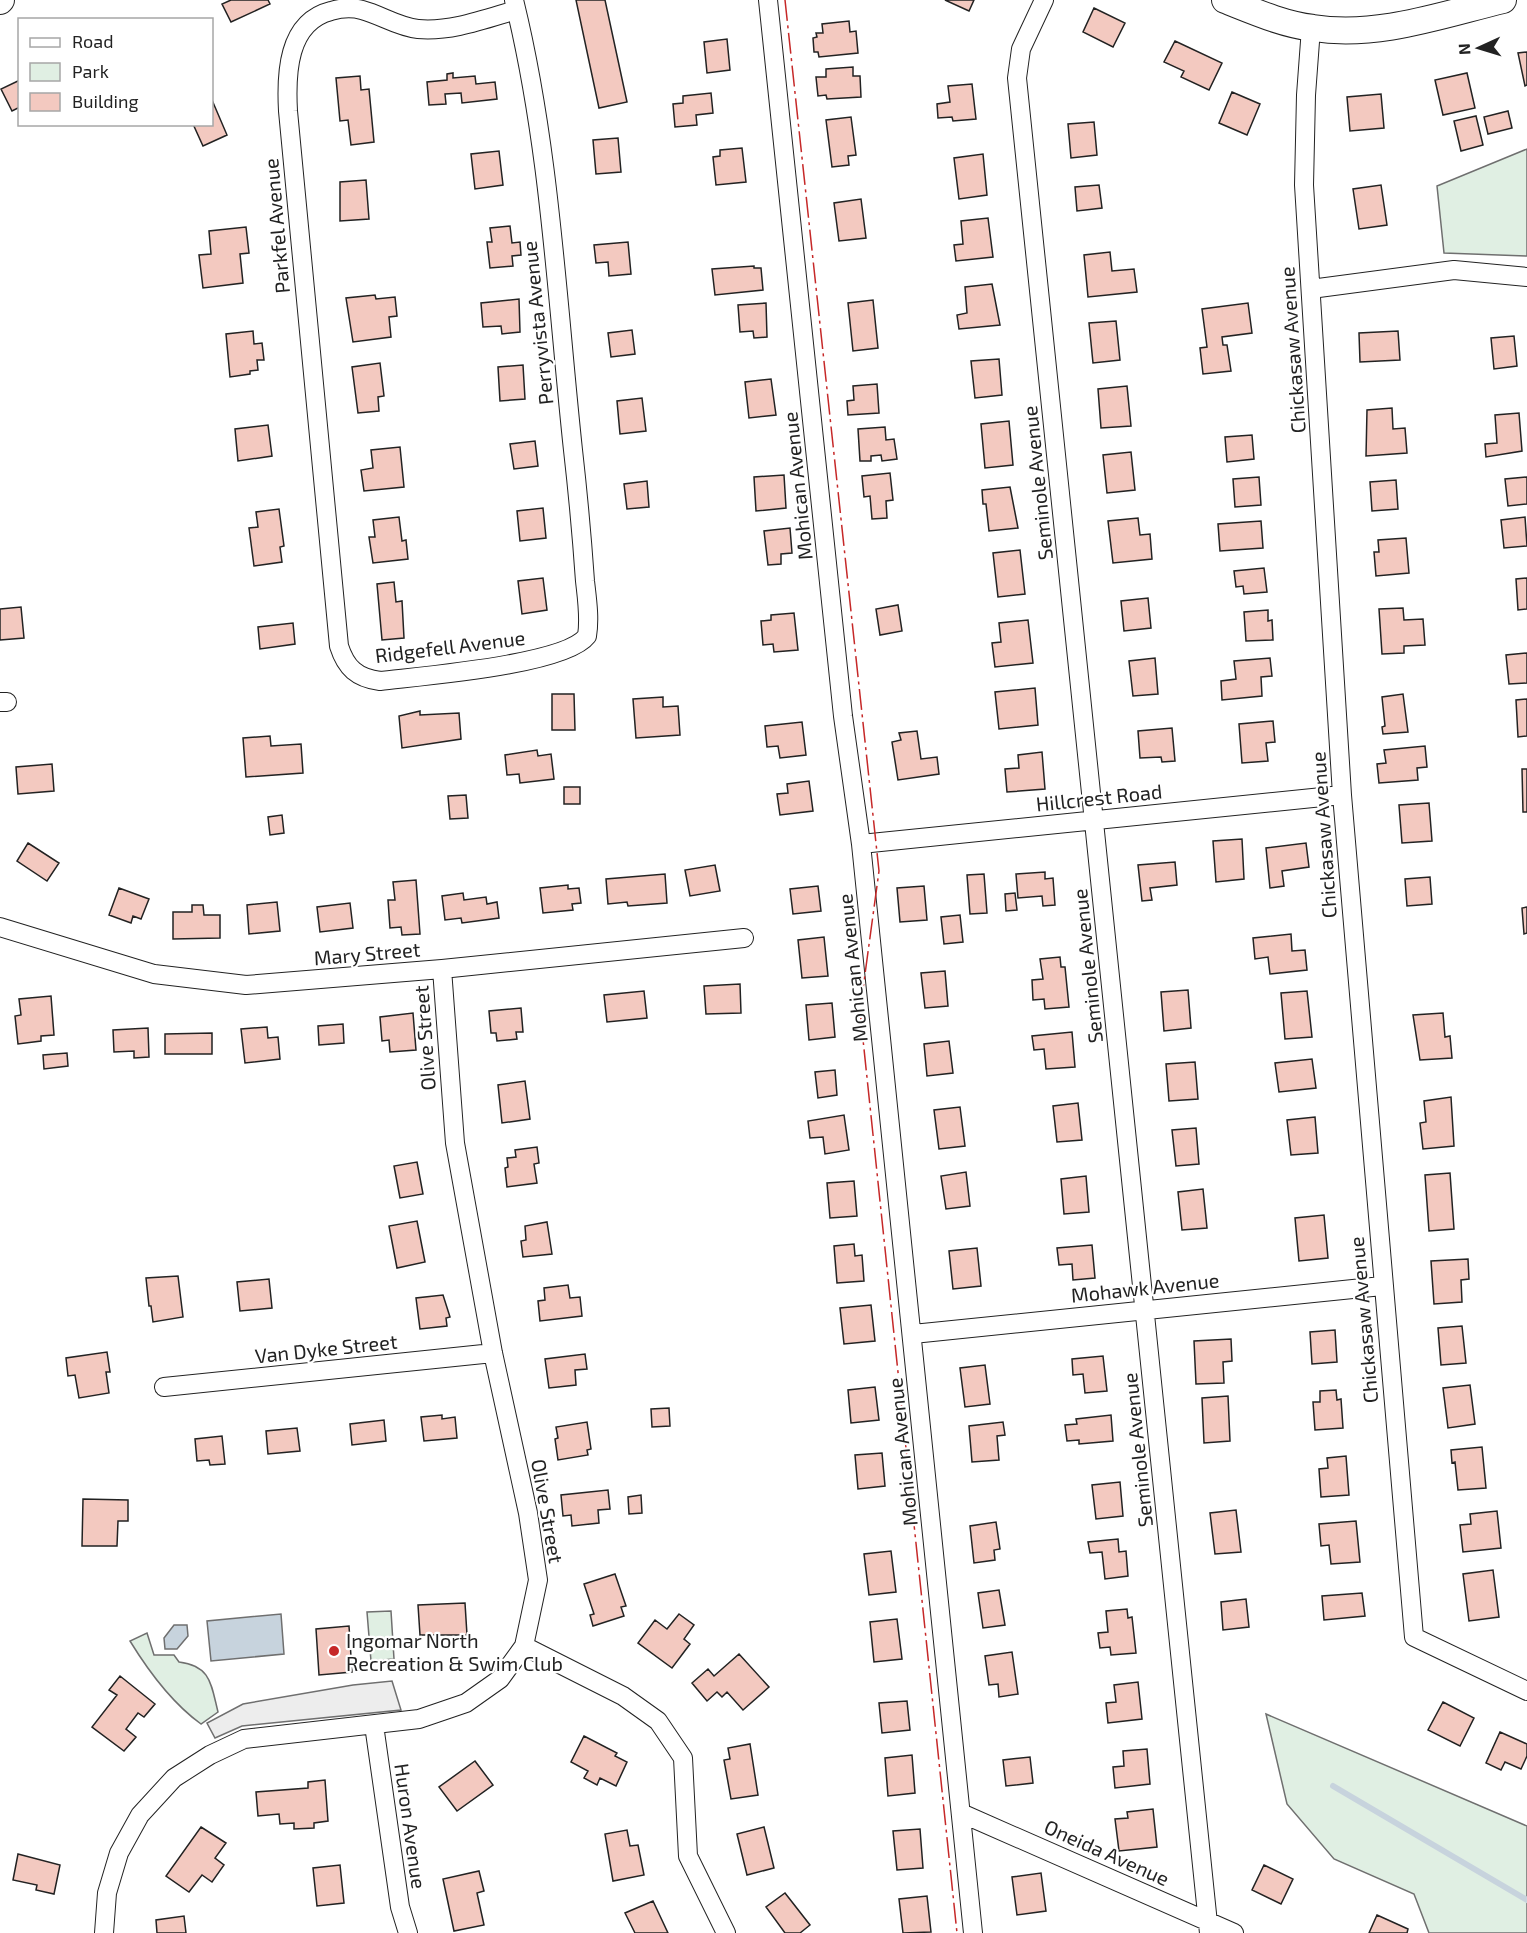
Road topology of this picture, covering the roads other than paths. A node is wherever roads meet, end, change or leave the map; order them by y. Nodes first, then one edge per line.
1 (768, 0) edge
2 (1044, 0) edge
3 (1225, 0) edge
4 (1503, 0) edge
5 (515, 5) edge
6 (1311, 28) junction
7 (1527, 277) edge
8 (1311, 289) junction
9 (582, 642) joint
10 (339, 646) joint
11 (1342, 795) junction
12 (1095, 820) junction
13 (861, 844) junction
14 (0, 927) edge
15 (744, 938) dead end
16 (442, 969) junction
17 (1382, 1286) junction
18 (1145, 1310) junction
19 (913, 1334) junction
20 (493, 1353) junction
21 (164, 1387) dead end
22 (524, 1646) junction
23 (1527, 1691) edge
24 (374, 1725) junction
25 (961, 1813) junction
26 (1209, 1927) edge
27 (104, 1933) edge
28 (408, 1933) edge
29 (726, 1933) edge
30 (973, 1933) edge
31 (1234, 1933) edge

1 - 13 street, Mohican Avenue
2 - 12 street, Seminole Avenue
3 - 6 street
4 - 6 street
5 - 9 street, Perryvista Avenue
5 - 10 street, Parkfel Avenue
6 - 8 street, Chickasaw Avenue
7 - 8 street
8 - 11 street, Chickasaw Avenue
9 - 10 street, Ridgefell Avenue
11 - 12 street, Hillcrest Road
11 - 17 street, Chickasaw Avenue
12 - 13 street, Hillcrest Road
12 - 18 street, Seminole Avenue
13 - 19 street, Mohican Avenue
14 - 16 street, Mary Street
15 - 16 street, Mary Street
16 - 20 street, Olive Street
17 - 18 street, Mohawk Avenue
17 - 23 street, Chickasaw Avenue
18 - 19 street, Mohawk Avenue
18 - 26 street, Seminole Avenue
19 - 25 street, Mohican Avenue
20 - 21 street, Van Dyke Street
20 - 22 street, Olive Street
22 - 24 street, Olive Street
22 - 29 street
24 - 27 street, Olive Street
24 - 28 street, Huron Avenue
25 - 26 street, Oneida Avenue
25 - 30 street, Mohican Avenue
26 - 31 street, Oneida Avenue

